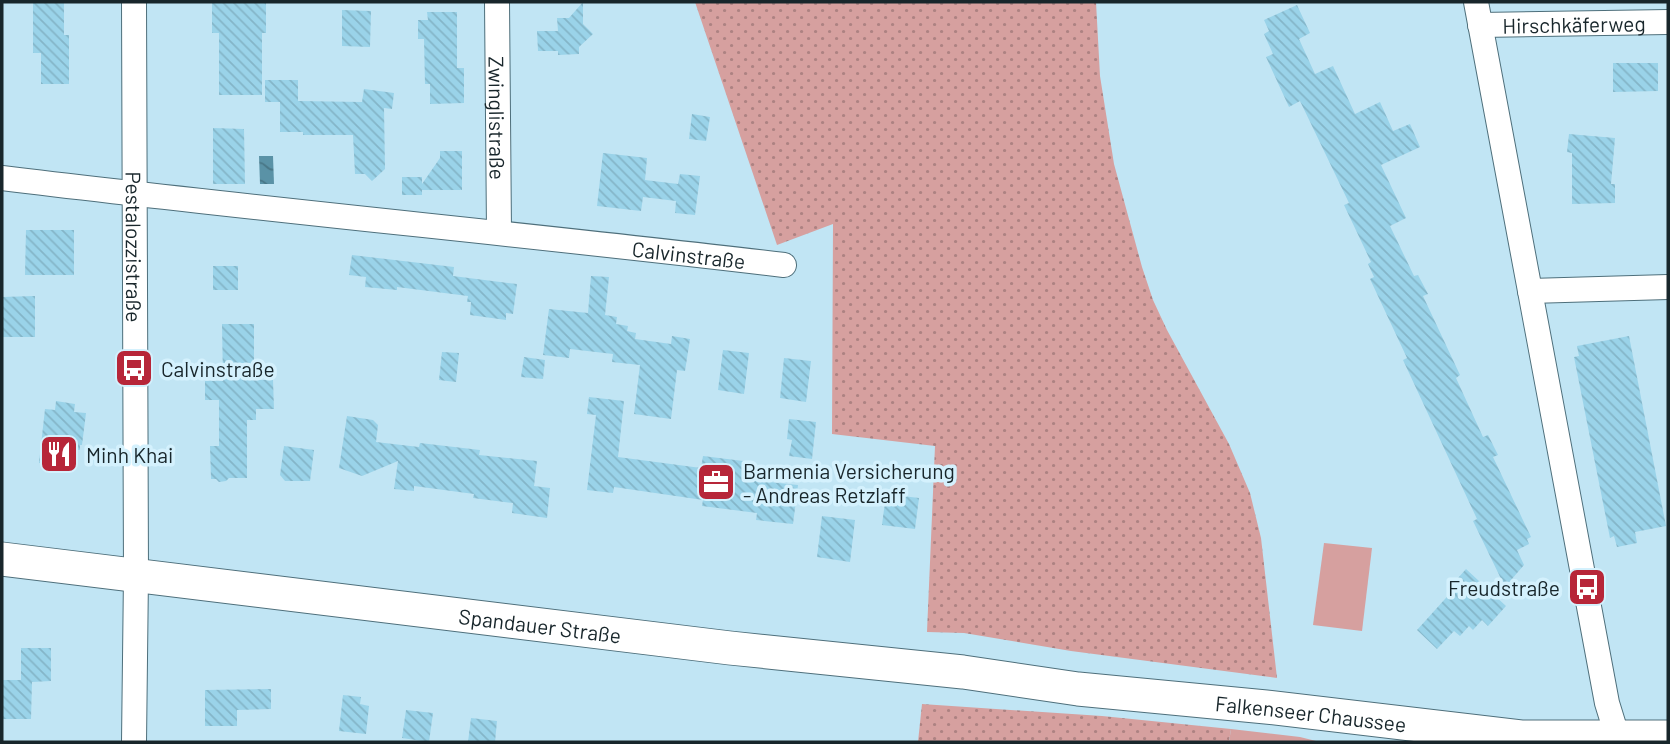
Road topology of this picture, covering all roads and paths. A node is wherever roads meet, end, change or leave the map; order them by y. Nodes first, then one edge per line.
1 (134, 2) edge
2 (497, 2) edge
3 (1478, 13) edge
4 (1585, 13) edge
5 (1668, 22) edge
6 (2, 178) edge
7 (135, 194) junction
8 (499, 232) junction
9 (783, 265) dead end
10 (1668, 288) edge
11 (1530, 291) junction
12 (2, 559) edge
13 (136, 575) junction
14 (1078, 689) joint
15 (1668, 737) edge
16 (1618, 740) edge
17 (134, 742) edge

1 - 7 street, Pestalozzistraße
2 - 8 street, Zwinglistraße
3 - 4 street, Hirschkäferweg
3 - 11 street
4 - 5 street, Hirschkäferweg
6 - 7 street, Calvinstraße
7 - 8 street, Calvinstraße
7 - 13 street, Pestalozzistraße
8 - 9 street, Calvinstraße
10 - 11 street
11 - 16 street
12 - 13 main road, Spandauer Straße
13 - 14 main road, Spandauer Straße
13 - 17 street, Pestalozzistraße
14 - 16 main road, Falkenseer Chaussee
15 - 16 main road, Falkenseer Chaussee

